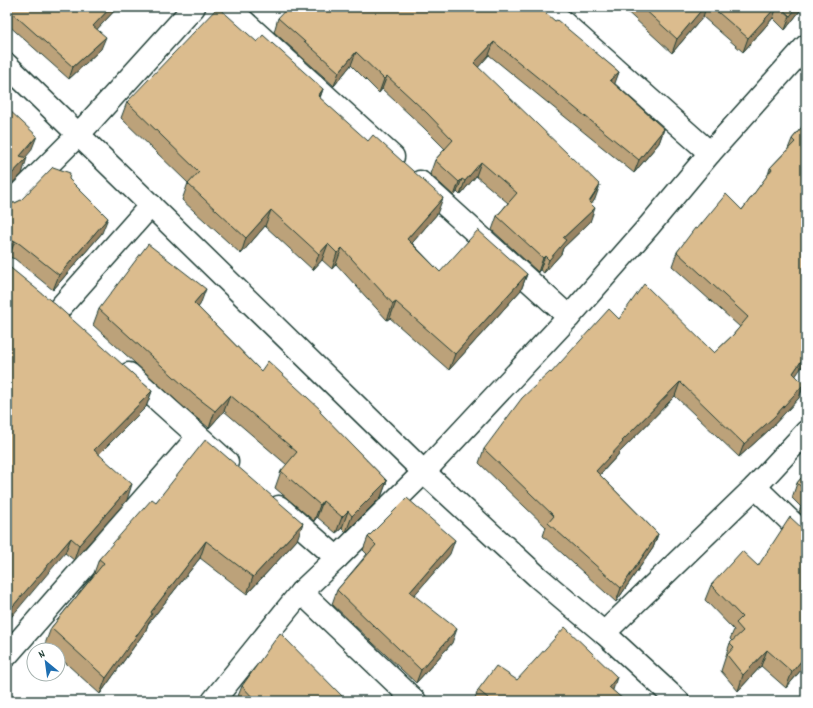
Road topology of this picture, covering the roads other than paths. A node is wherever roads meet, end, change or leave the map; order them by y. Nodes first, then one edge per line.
1 (194, 7) edge
2 (228, 7) edge
3 (546, 7) edge
4 (806, 46) edge
5 (7, 65) edge
6 (78, 135) junction
7 (710, 153) junction
8 (151, 205) junction
9 (7, 206) edge
10 (41, 296) edge
11 (569, 317) junction
12 (116, 363) edge
13 (806, 432) edge
14 (198, 437) junction
15 (424, 472) junction
16 (244, 477) edge
17 (755, 487) junction
18 (262, 493) edge
19 (806, 536) edge
20 (337, 558) junction
21 (301, 592) junction
22 (604, 633) junction
23 (7, 655) edge
24 (213, 701) edge
25 (415, 701) edge
26 (678, 701) edge

1 - 6 street
2 - 11 street
3 - 7 street
4 - 7 street
5 - 6 street
6 - 8 street
6 - 9 street
7 - 11 street
8 - 10 street
8 - 15 street
11 - 15 street
12 - 14 street
13 - 17 street
14 - 16 street
14 - 23 street
15 - 20 street
15 - 22 street
17 - 19 street
17 - 22 street
18 - 20 street
20 - 21 street
21 - 24 street
21 - 25 street
22 - 26 street

